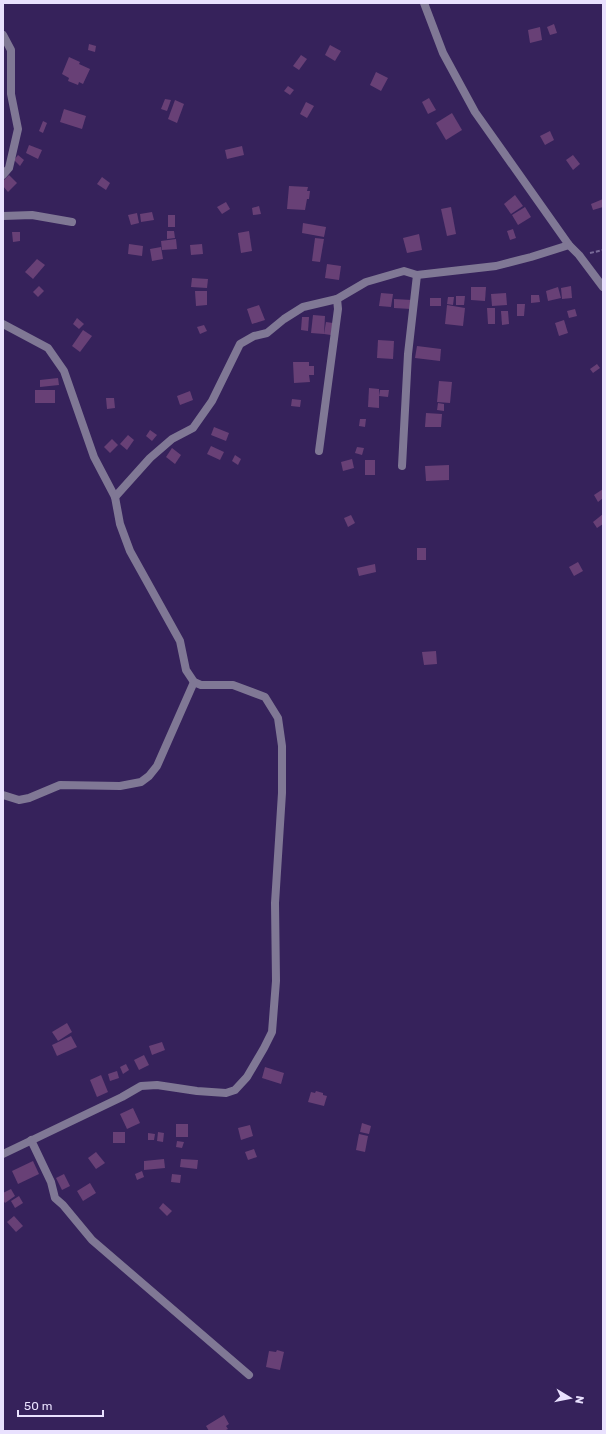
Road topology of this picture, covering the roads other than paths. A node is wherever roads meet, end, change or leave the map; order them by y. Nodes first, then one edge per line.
1 (424, 3) edge
2 (3, 35) edge
3 (3, 175) edge
4 (3, 216) edge
5 (72, 222) dead end
6 (569, 245) junction
7 (417, 275) junction
8 (603, 287) edge
9 (337, 299) junction
10 (3, 324) edge
11 (319, 451) dead end
12 (402, 466) dead end
13 (115, 496) junction
14 (194, 682) junction
15 (3, 795) edge
16 (31, 1140) junction
17 (3, 1154) edge
18 (249, 1375) dead end

1 - 6 street
2 - 3 street
4 - 5 street
6 - 7 street
6 - 8 street
7 - 9 street
7 - 12 street
9 - 11 street
9 - 13 street
10 - 13 street
13 - 14 street
14 - 15 street
14 - 16 street
16 - 17 street
16 - 18 street

